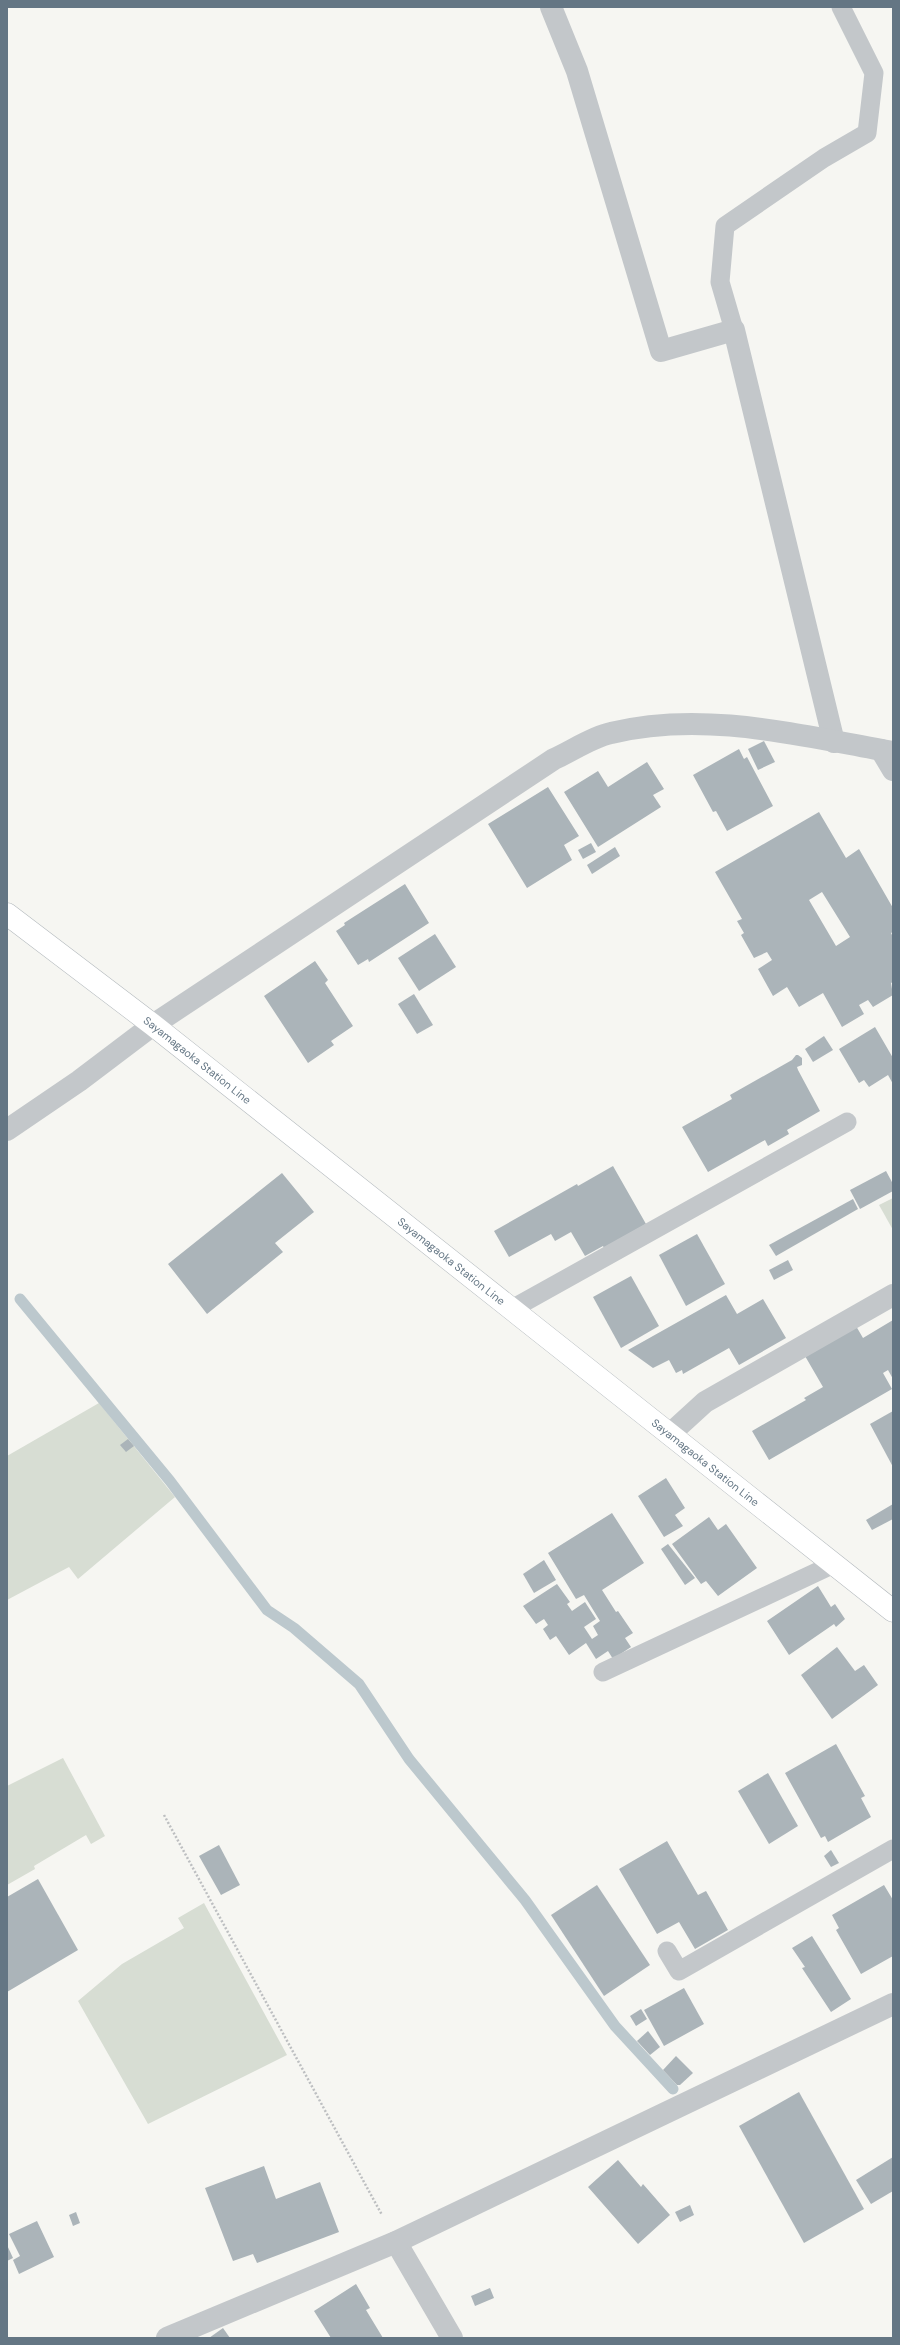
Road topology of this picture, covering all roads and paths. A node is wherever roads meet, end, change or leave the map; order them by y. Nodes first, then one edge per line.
1 (551, 7) edge
2 (842, 7) edge
3 (734, 330) junction
4 (834, 742) junction
5 (887, 751) edge
6 (893, 770) edge
7 (7, 914) edge
8 (153, 1025) junction
9 (847, 1122) dead end
10 (7, 1130) edge
11 (893, 1294) edge
12 (512, 1309) junction
13 (670, 1434) junction
14 (834, 1564) junction
15 (893, 1611) edge
16 (603, 1672) dead end
17 (164, 1815) dead end
18 (893, 1848) edge
19 (668, 1951) dead end
20 (893, 2004) edge
21 (396, 2242) junction
22 (167, 2338) edge
23 (452, 2338) edge

1 - 3 street
2 - 3 lane
3 - 4 street
4 - 5 street
4 - 8 street
5 - 6 street
7 - 8 main road, Sayamagaoka Station Line
8 - 10 street
8 - 12 main road, Sayamagaoka Station Line
9 - 12 lane
11 - 13 street
12 - 13 main road, Sayamagaoka Station Line
13 - 14 main road, Sayamagaoka Station Line
14 - 15 main road, Sayamagaoka Station Line
14 - 16 lane
17 - 21 path
18 - 19 lane
20 - 21 street
21 - 22 street
21 - 23 street

